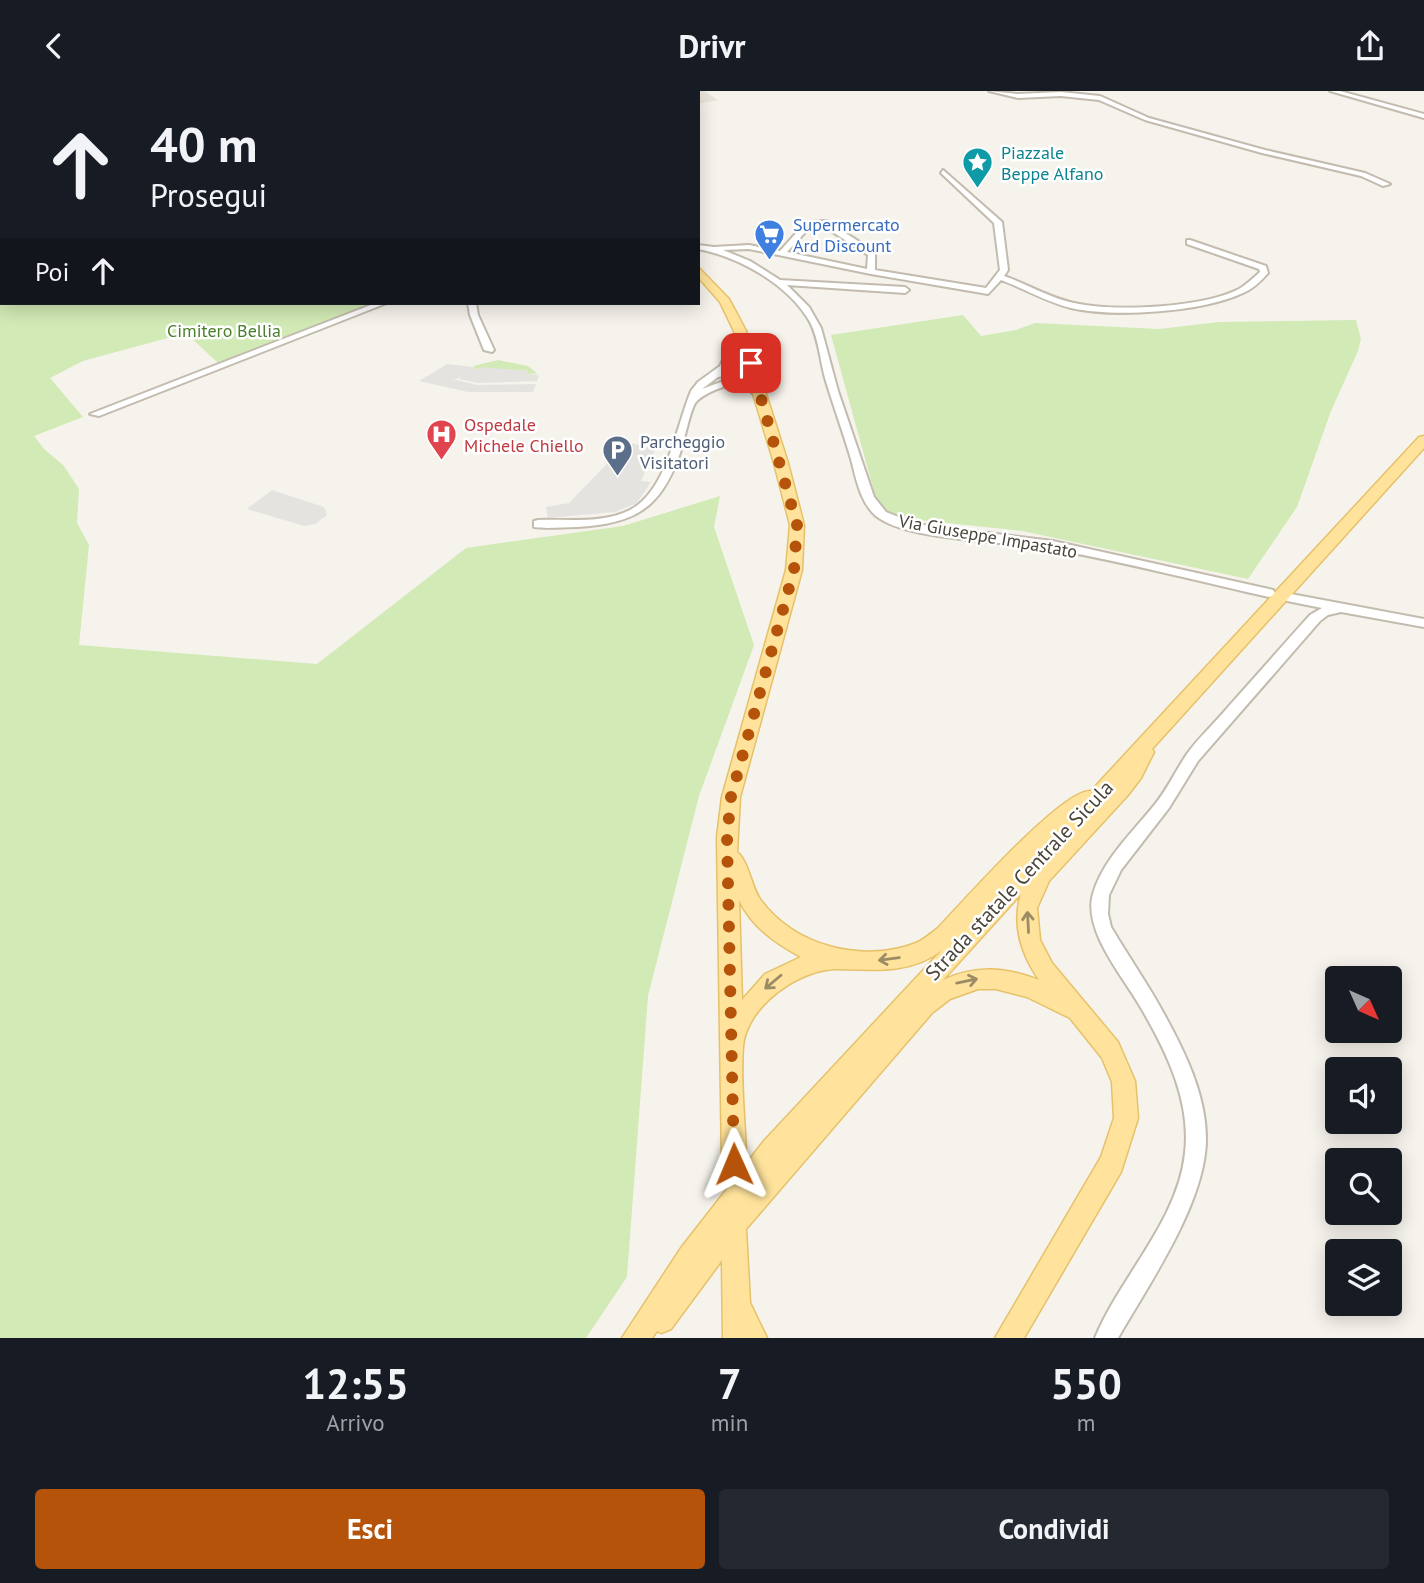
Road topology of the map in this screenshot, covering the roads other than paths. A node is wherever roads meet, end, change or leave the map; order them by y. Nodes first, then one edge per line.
1 (992, 91) edge
2 (1334, 91) edge
3 (1424, 116) edge
4 (943, 172) dead end
5 (1386, 184) dead end
6 (1190, 242) dead end
7 (700, 248) edge
8 (712, 248) junction
9 (700, 249) edge
10 (781, 254) junction
11 (746, 263) junction
12 (700, 272) edge
13 (871, 272) junction
14 (1000, 277) junction
15 (700, 282) edge
16 (775, 282) junction
17 (905, 290) dead end
18 (378, 305) edge
19 (472, 305) edge
20 (738, 337) junction
21 (489, 350) dead end
22 (714, 375) junction
23 (746, 375) junction
24 (718, 386) junction
25 (752, 395) junction
26 (691, 404) junction
27 (95, 414) dead end
28 (1424, 440) edge
29 (780, 457) junction
30 (538, 524) dead end
31 (796, 556) junction
32 (1269, 593) dead end
33 (1291, 598) dead end
34 (1343, 607) junction
35 (1424, 623) edge
36 (1154, 734) junction
37 (1110, 781) junction
38 (727, 837) junction
39 (836, 959) junction
40 (1087, 1020) junction
41 (733, 1042) junction
42 (734, 1164) dead end
43 (735, 1235) dead end
44 (736, 1302) junction
45 (1011, 1332) edge
46 (636, 1338) edge
47 (645, 1338) edge
48 (737, 1338) edge
49 (753, 1338) edge
50 (1106, 1338) edge

1 - 5 street
2 - 3 street
4 - 14 street
6 - 14 street
7 - 8 street
8 - 10 street
8 - 11 street
9 - 11 street
10 - 13 street
10 - 13 street
11 - 16 street, Via Giuseppe Impastato
12 - 20 main road
13 - 14 street
15 - 20 main road
16 - 17 street, Via Giuseppe Impastato
16 - 32 street, Via Giuseppe Impastato
18 - 27 street
19 - 21 street
20 - 22 street
20 - 23 main road
20 - 29 main road
22 - 23 street
22 - 26 street
23 - 24 street
23 - 25 main road
23 - 29 street
24 - 25 street
24 - 26 street
25 - 31 main road
26 - 30 street
28 - 36 main road, Strada statale Centrale Sicula
29 - 31 main road
31 - 38 main road
33 - 34 street
34 - 35 street
34 - 50 street
36 - 37 main road, Strada statale Centrale Sicula
40 -> 36 main road
37 -> 39 main road
37 - 46 main road, Strada statale Centrale Sicula
38 - 39 main road
38 - 41 main road
39 -> 41 main road
40 - 45 main road
47 -> 40 main road
41 - 42 main road
43 - 44 main road
44 - 48 main road
44 - 49 main road

